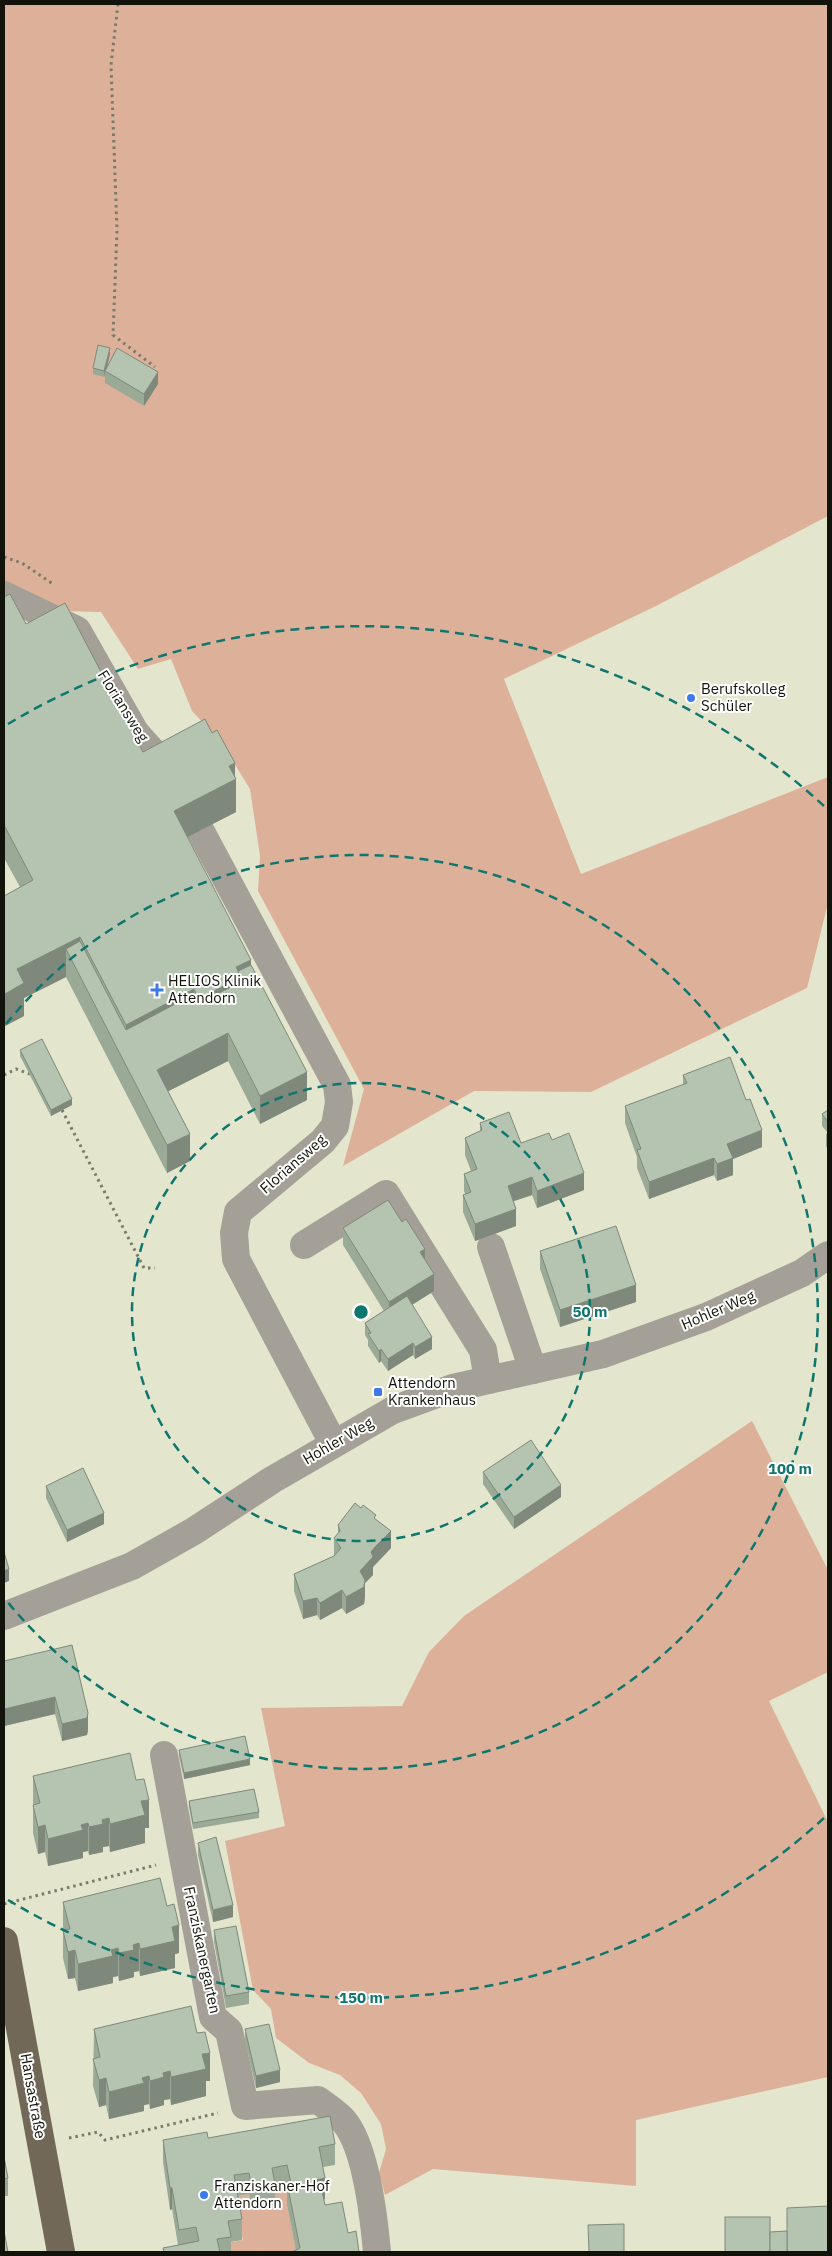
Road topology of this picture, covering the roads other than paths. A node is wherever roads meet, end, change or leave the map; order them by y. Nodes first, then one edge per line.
1 (4, 595) edge
2 (169, 770) edge
3 (200, 830) edge
4 (304, 1245) dead end
5 (491, 1247) dead end
6 (828, 1255) edge
7 (533, 1370) junction
8 (488, 1380) junction
9 (333, 1443) junction
10 (4, 1616) edge
11 (164, 1755) dead end
12 (4, 1941) edge
13 (61, 2252) edge
14 (377, 2252) edge

1 - 2 street, Floriansweg
3 - 9 street, Floriansweg
4 - 8 street
5 - 7 street
6 - 7 street, Hohler Weg
7 - 8 street, Hohler Weg
8 - 9 street, Hohler Weg
9 - 10 street, Hohler Weg
11 - 14 street, Franziskanergarten
12 - 13 main road, Hansastraße

